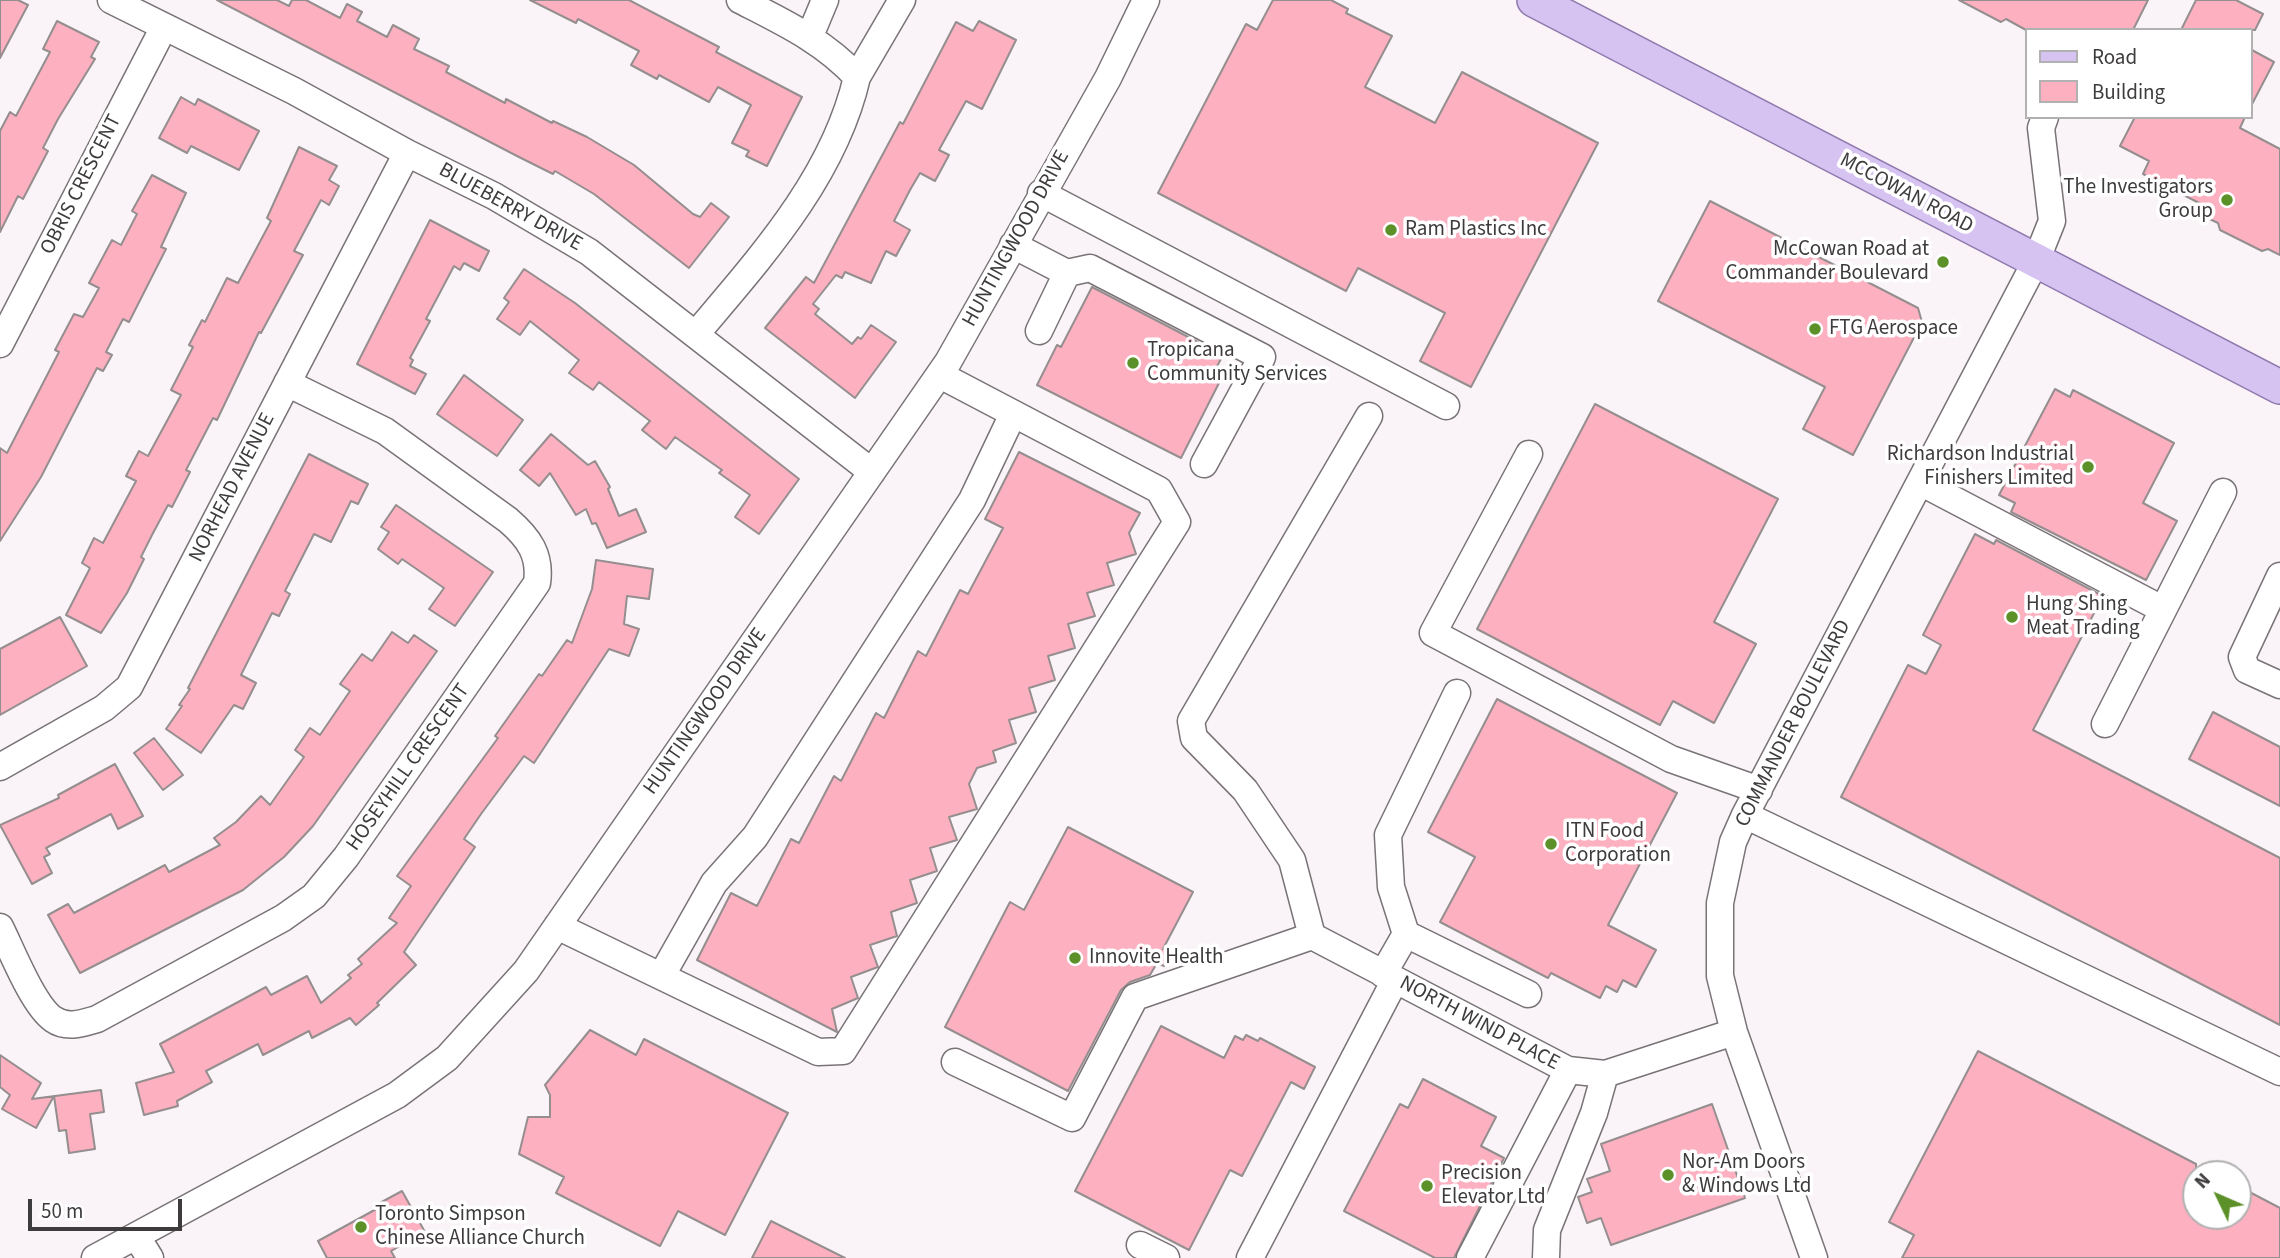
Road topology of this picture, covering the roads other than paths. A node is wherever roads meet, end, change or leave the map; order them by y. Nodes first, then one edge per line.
1 (111, 0) edge
2 (740, 0) edge
3 (825, 0) edge
4 (902, 0) edge
5 (1146, 0) edge
6 (1534, 0) edge
7 (164, 27) junction
8 (810, 36) junction
9 (857, 77) junction
10 (2044, 119) edge
11 (407, 153) junction
12 (1041, 193) junction
13 (1013, 245) junction
14 (2036, 261) junction
15 (1068, 273) junction
16 (1039, 331) dead end
17 (696, 334) junction
18 (0, 344) edge
19 (940, 375) junction
20 (286, 383) junction
21 (2280, 387) edge
22 (1446, 406) dead end
23 (1013, 414) junction
24 (1369, 416) dead end
25 (1529, 454) dead end
26 (1204, 464) dead end
27 (872, 472) junction
28 (1920, 482) junction
29 (2223, 492) dead end
30 (2280, 576) edge
31 (2162, 609) junction
32 (2280, 685) edge
33 (1457, 693) dead end
34 (2105, 724) dead end
35 (0, 767) edge
36 (1759, 790) junction
37 (1745, 815) junction
38 (557, 926) junction
39 (0, 927) edge
40 (1406, 934) junction
41 (1312, 936) junction
42 (662, 975) junction
43 (1389, 977) junction
44 (1528, 994) dead end
45 (1734, 1032) junction
46 (955, 1062) dead end
47 (1568, 1070) junction
48 (2280, 1072) edge
49 (1605, 1074) junction
50 (1140, 1245) dead end
51 (144, 1247) edge
52 (95, 1258) edge
53 (1166, 1258) edge
54 (1250, 1258) edge
55 (1470, 1258) edge
56 (1546, 1258) edge
57 (1814, 1258) edge

1 - 7 street, BLUEBERRY DRIVE
2 - 8 street
3 - 8 street
4 - 9 street
5 - 12 street, HUNTINGWOOD DRIVE
6 - 14 main road, MCCOWAN ROAD
7 - 11 street, BLUEBERRY DRIVE
7 - 18 street, OBRIS CRESCENT
8 - 9 street
9 - 17 street
10 - 14 street, COMMANDER BOULEVARD
11 - 17 street, BLUEBERRY DRIVE
11 - 20 street, NORHEAD AVENUE
12 - 13 street, HUNTINGWOOD DRIVE
12 - 22 street
13 - 15 street
13 - 19 street, HUNTINGWOOD DRIVE
14 - 21 main road, MCCOWAN ROAD
14 - 28 street, COMMANDER BOULEVARD
15 - 16 street
15 - 26 street
17 - 27 street, BLUEBERRY DRIVE
19 - 23 street
19 - 27 street, HUNTINGWOOD DRIVE
20 - 35 street, NORHEAD AVENUE
20 - 39 street, HOSEYHILL CRESCENT
23 - 42 street
23 - 42 street
24 - 41 street
25 - 36 street
27 - 38 street, HUNTINGWOOD DRIVE
28 - 31 street
28 - 36 street, COMMANDER BOULEVARD
29 - 31 street
30 - 32 street
31 - 34 street
33 - 40 street
36 - 37 street, COMMANDER BOULEVARD
37 - 45 street, COMMANDER BOULEVARD
37 - 48 street
38 - 42 street
38 - 51 street, HUNTINGWOOD DRIVE
40 - 43 street
40 - 44 street
41 - 43 street, NORTH WIND PLACE
41 - 46 street
43 - 47 street, NORTH WIND PLACE
43 - 54 street
45 - 49 street, NORTH WIND PLACE
45 - 57 street, COMMANDER BOULEVARD
47 - 49 street, NORTH WIND PLACE
47 - 55 street
49 - 56 street
50 - 53 street
51 - 52 street, HUNTINGWOOD DRIVE

